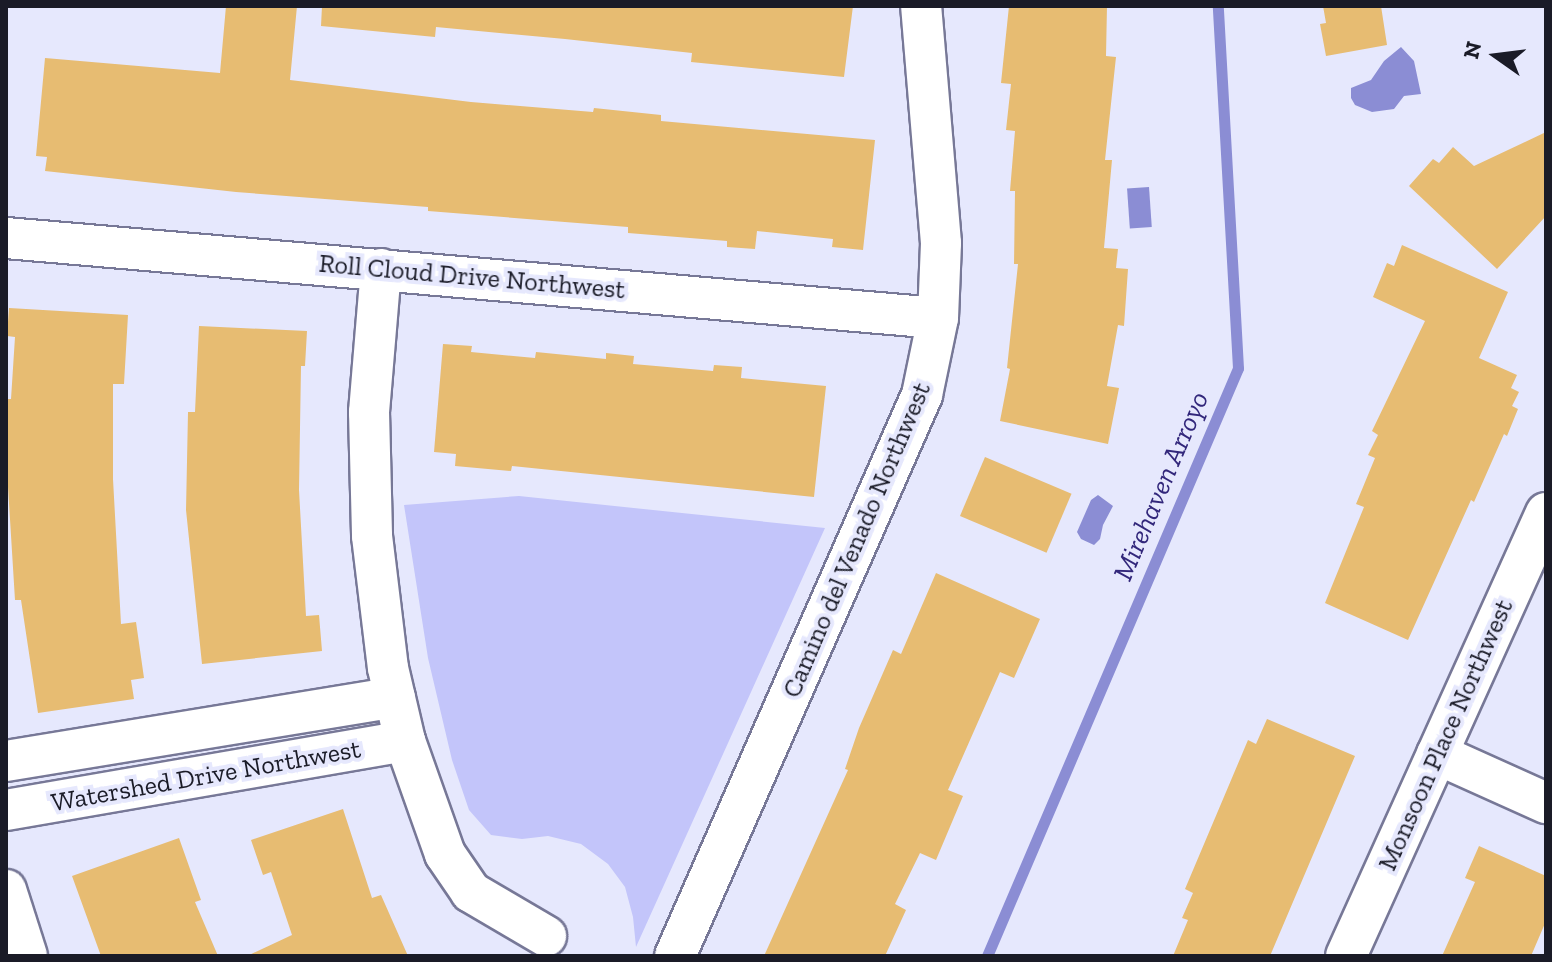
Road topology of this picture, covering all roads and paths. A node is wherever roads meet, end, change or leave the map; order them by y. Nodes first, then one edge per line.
1 (921, 6) edge
2 (6, 238) edge
3 (381, 269) junction
4 (938, 318) junction
5 (1546, 513) edge
6 (395, 697) junction
7 (405, 741) junction
8 (1437, 754) junction
9 (6, 761) edge
10 (1546, 803) edge
11 (6, 810) edge
12 (6, 890) edge
13 (546, 936) dead end
14 (27, 956) edge
15 (675, 956) edge
16 (1346, 956) edge

1 - 4 street, Camino del Venado Northwest
2 - 3 street, Roll Cloud Drive Northwest
3 - 4 street, Roll Cloud Drive Northwest
3 - 6 street
4 - 15 street, Camino del Venado Northwest
5 - 8 street, Monsoon Place Northwest
6 - 7 street
6 - 9 street, Watershed Drive Northwest
7 - 11 street, Watershed Drive Northwest
7 - 13 street
8 - 10 street
8 - 16 street, Monsoon Place Northwest
12 - 14 street

